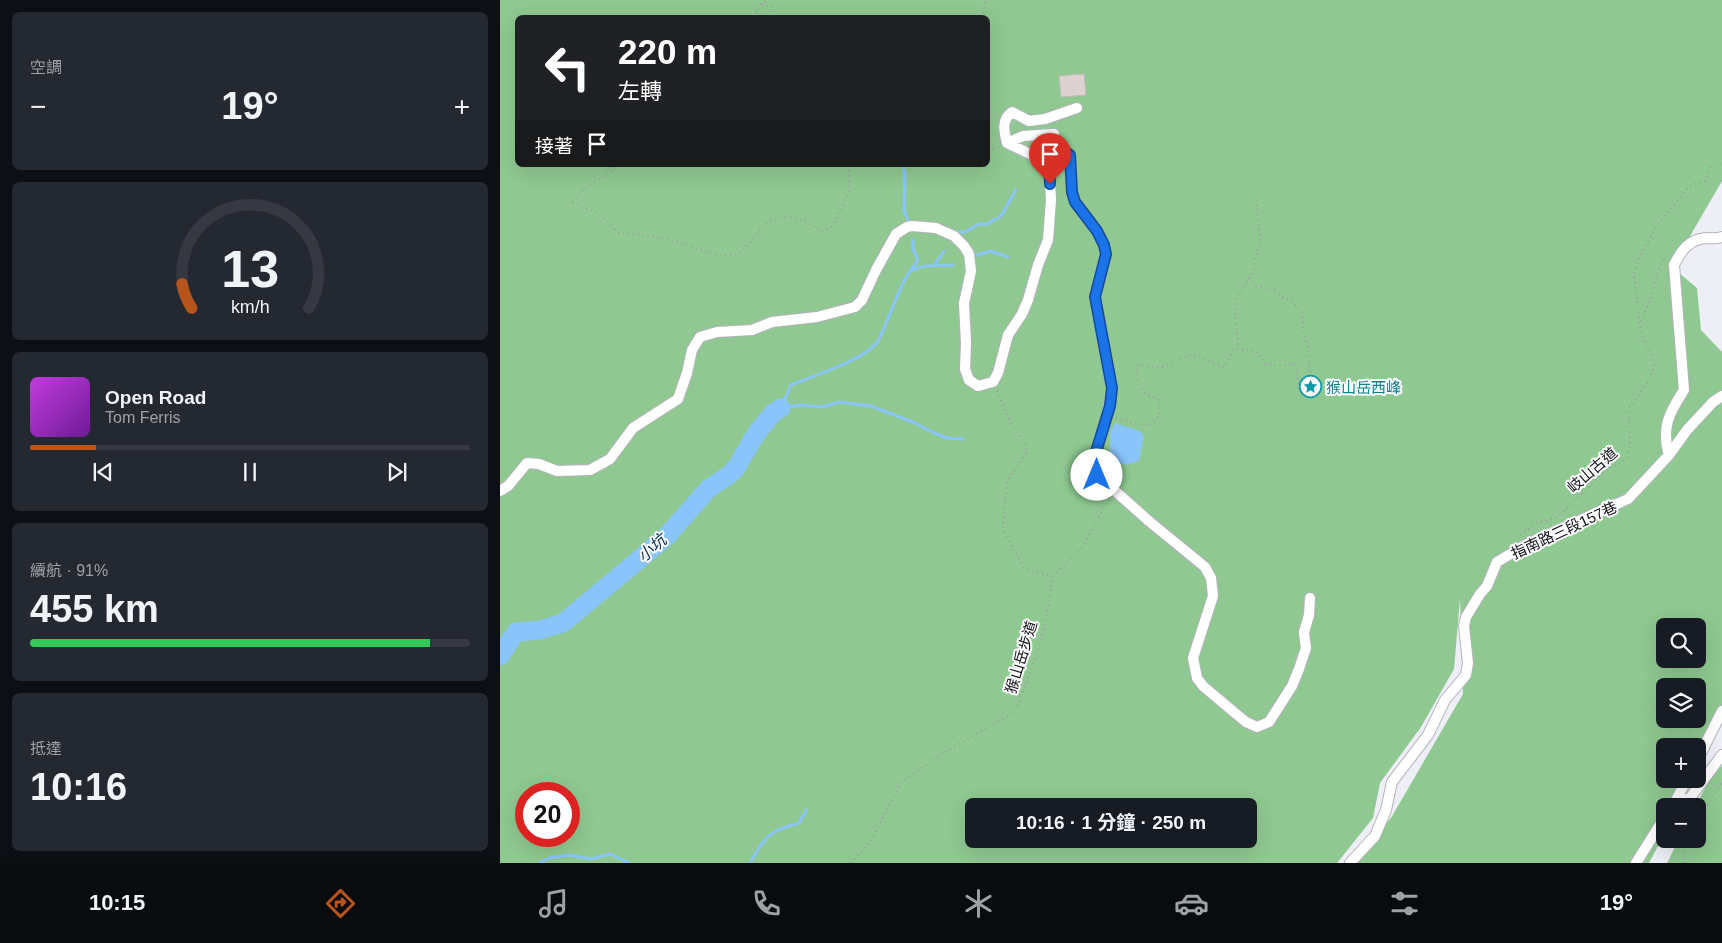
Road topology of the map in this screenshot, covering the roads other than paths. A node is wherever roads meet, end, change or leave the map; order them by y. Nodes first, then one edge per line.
1 (1077, 108) dead end
2 (1054, 134) dead end
3 (1007, 143) junction
4 (1049, 163) junction
5 (1722, 237) edge
6 (1722, 396) edge
7 (1670, 455) junction
8 (500, 491) edge
9 (1310, 598) dead end
10 (1722, 711) edge
11 (1706, 743) edge
12 (1722, 754) edge
13 (1690, 798) edge
14 (1656, 831) edge
15 (1350, 863) edge
16 (1636, 863) edge

1 - 3 street
2 - 3 street
3 - 4 street
4 - 8 street
4 - 9 street
5 - 7 street
6 - 7 street, 指南路三段157巷
7 - 15 street, 指南路三段157巷
10 - 11 street
12 - 13 street
14 - 16 street

